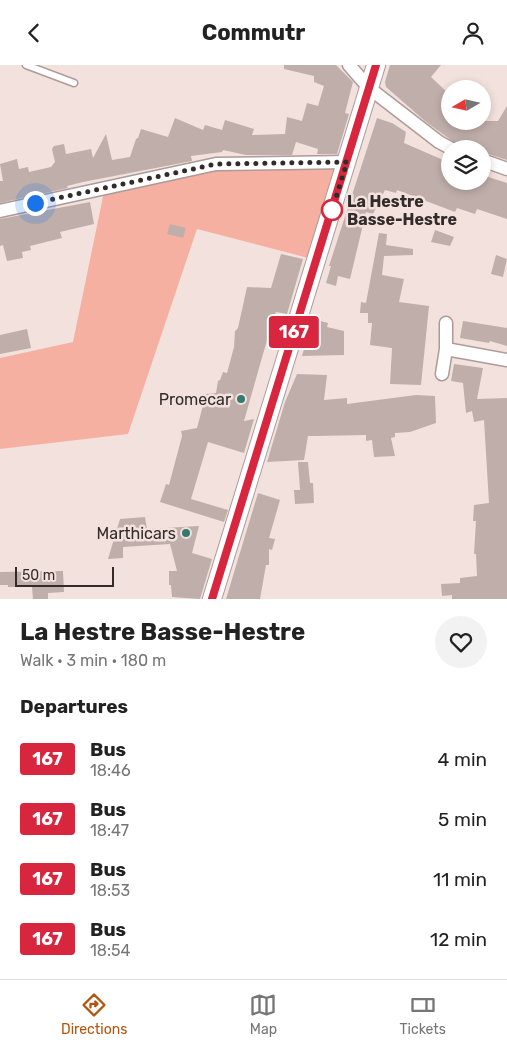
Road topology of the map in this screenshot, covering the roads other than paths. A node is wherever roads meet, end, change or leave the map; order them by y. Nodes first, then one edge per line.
1 (26, 65) edge
2 (349, 65) edge
3 (376, 65) edge
4 (74, 83) dead end
5 (369, 88) junction
6 (441, 143) edge
7 (347, 162) junction
8 (491, 163) edge
9 (507, 169) edge
10 (0, 211) edge
11 (446, 323) dead end
12 (446, 349) junction
13 (507, 360) edge
14 (442, 374) dead end
15 (212, 599) edge

1 - 4 lane
2 - 5 street
3 - 5 main road
5 - 6 street
5 - 7 main road
7 - 10 street
7 - 15 main road
8 - 9 street
11 - 12 street
12 - 13 street
12 - 14 street

